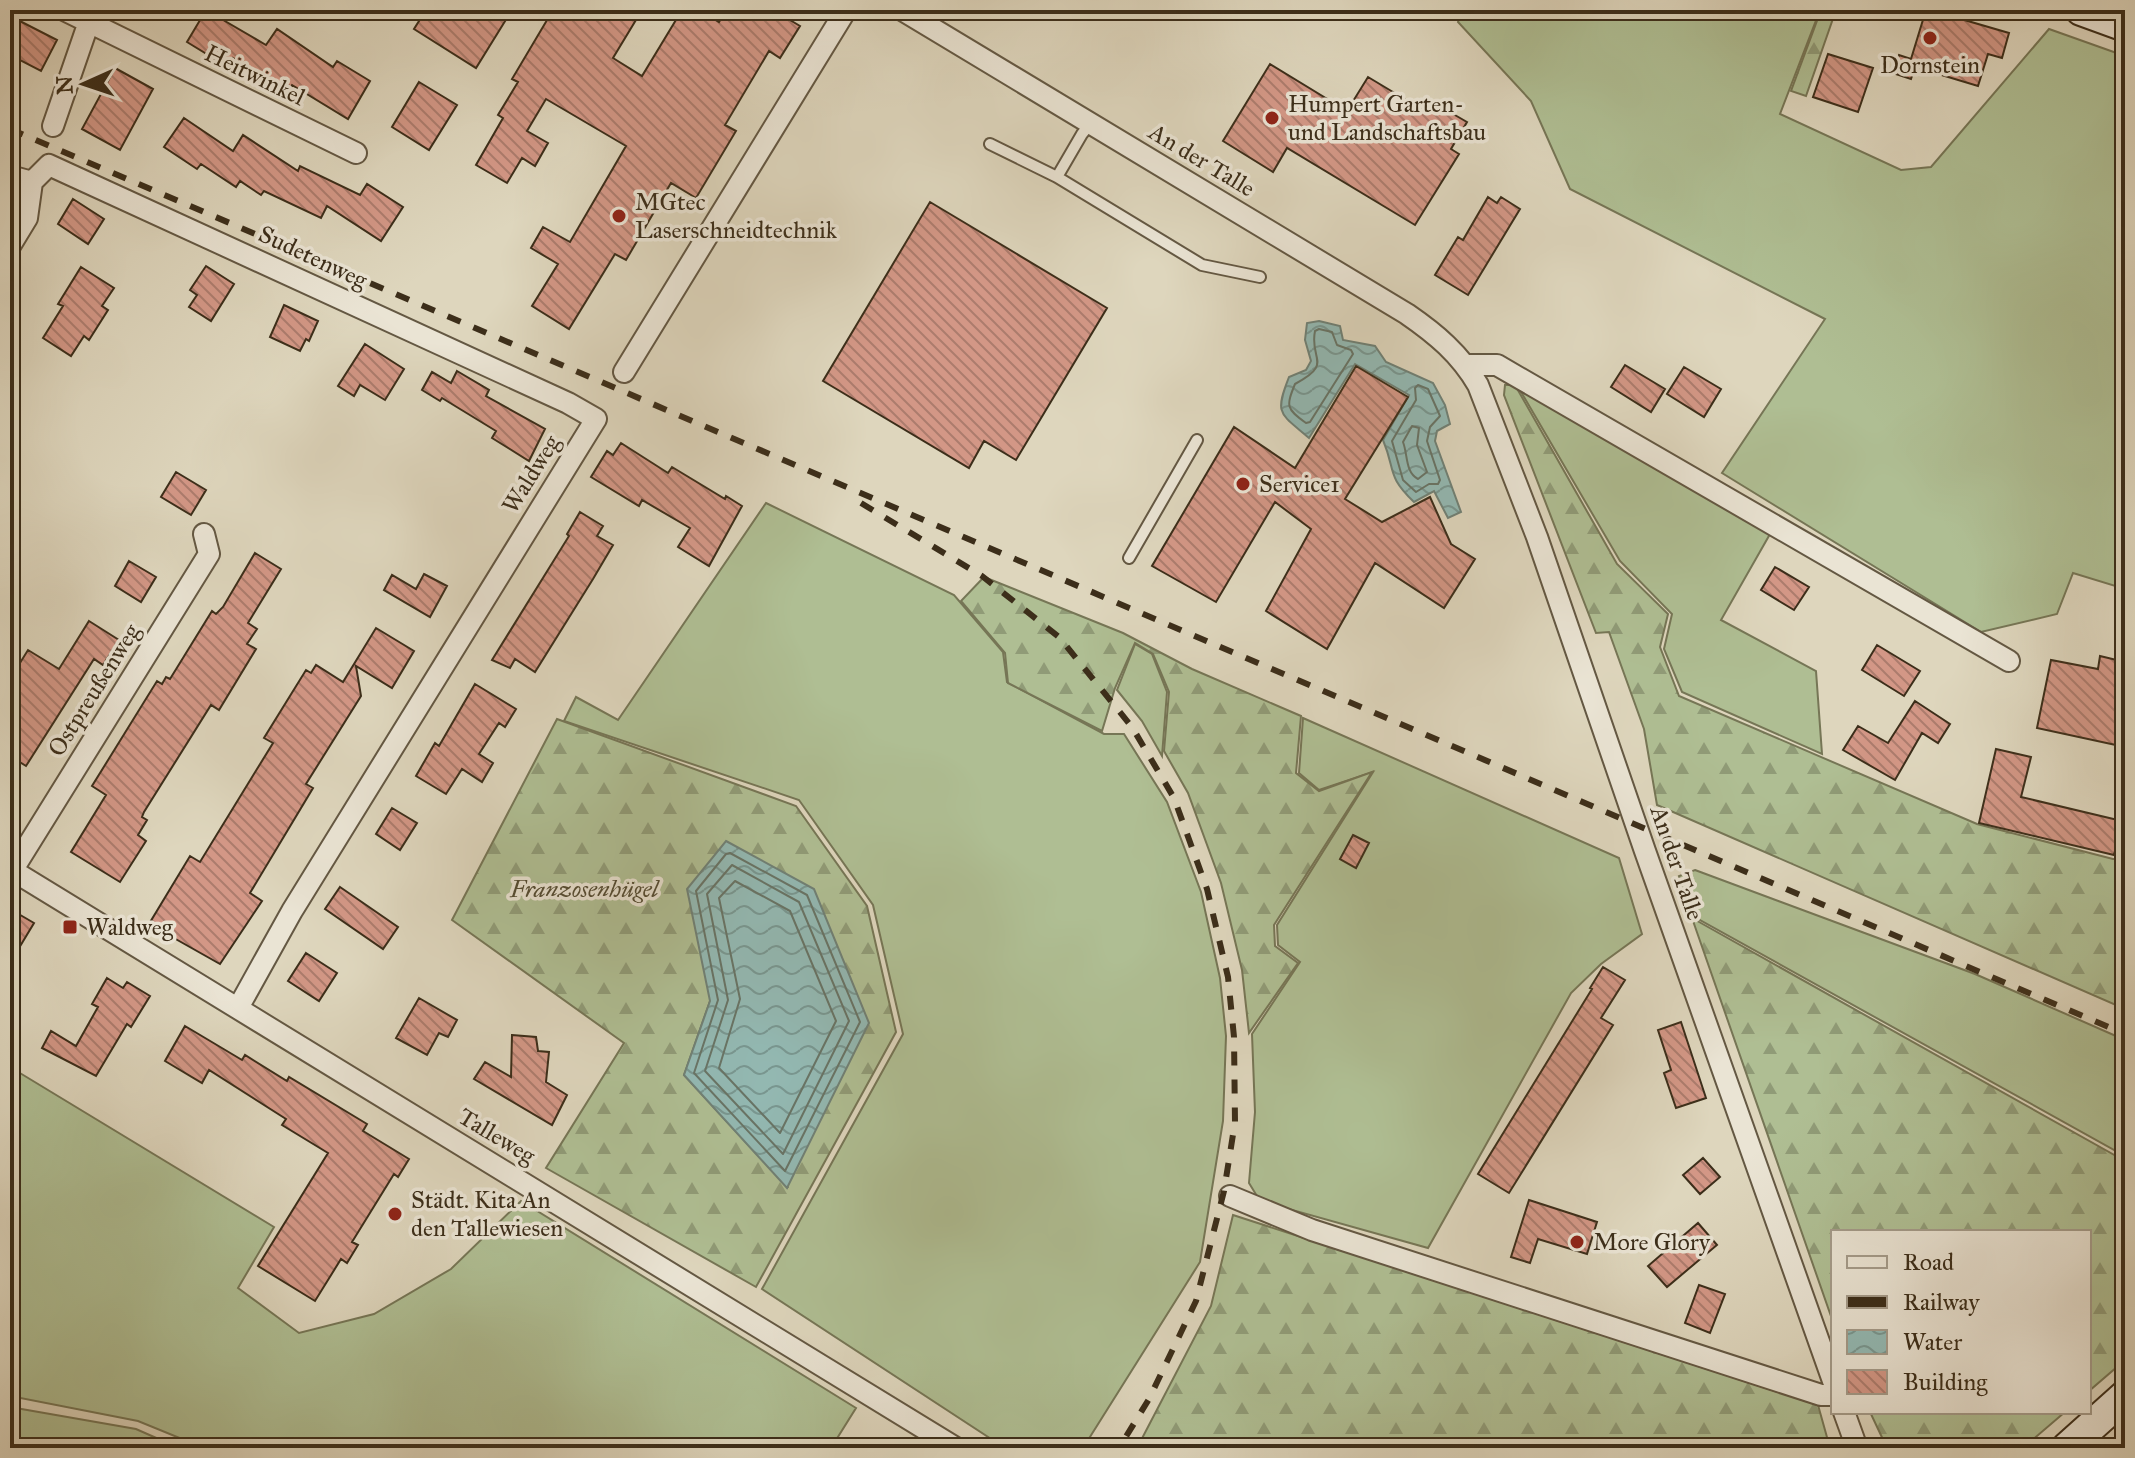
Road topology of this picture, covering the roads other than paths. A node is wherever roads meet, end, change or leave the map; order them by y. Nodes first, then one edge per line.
1 (64, 10) edge
2 (846, 10) edge
3 (902, 10) edge
4 (2081, 10) edge
5 (91, 16) edge
6 (2125, 26) edge
7 (1091, 123) junction
8 (53, 126) dead end
9 (990, 144) dead end
10 (356, 153) dead end
11 (10, 176) edge
12 (1057, 177) junction
13 (32, 182) junction
14 (10, 246) edge
15 (1260, 277) dead end
16 (1467, 365) junction
17 (624, 372) dead end
18 (596, 419) joint
19 (1197, 440) dead end
20 (204, 534) dead end
21 (1129, 558) dead end
22 (2009, 661) dead end
23 (11, 870) edge
24 (238, 1008) junction
25 (1230, 1196) dead end
26 (1831, 1375) edge
27 (1831, 1395) edge
28 (2125, 1396) edge
29 (1845, 1414) edge
30 (956, 1448) edge
31 (1857, 1448) edge
32 (2067, 1448) edge

1 - 5 street, Heitwinkel
2 - 17 street
3 - 7 street, An der Talle
4 - 6 main road
5 - 8 street
5 - 10 street, Heitwinkel
7 - 12 lane
7 - 16 street, An der Talle
9 - 12 lane
11 - 13 street
12 - 15 lane
13 - 14 street
13 - 18 street, Sudetenweg
16 - 22 street
16 - 26 street, An der Talle
18 - 24 street, Waldweg
19 - 21 lane
20 - 23 street, Ostpreußenweg
23 - 24 street, Talleweg
24 - 30 street, Talleweg
25 - 27 street
28 - 32 main road
29 - 31 street

